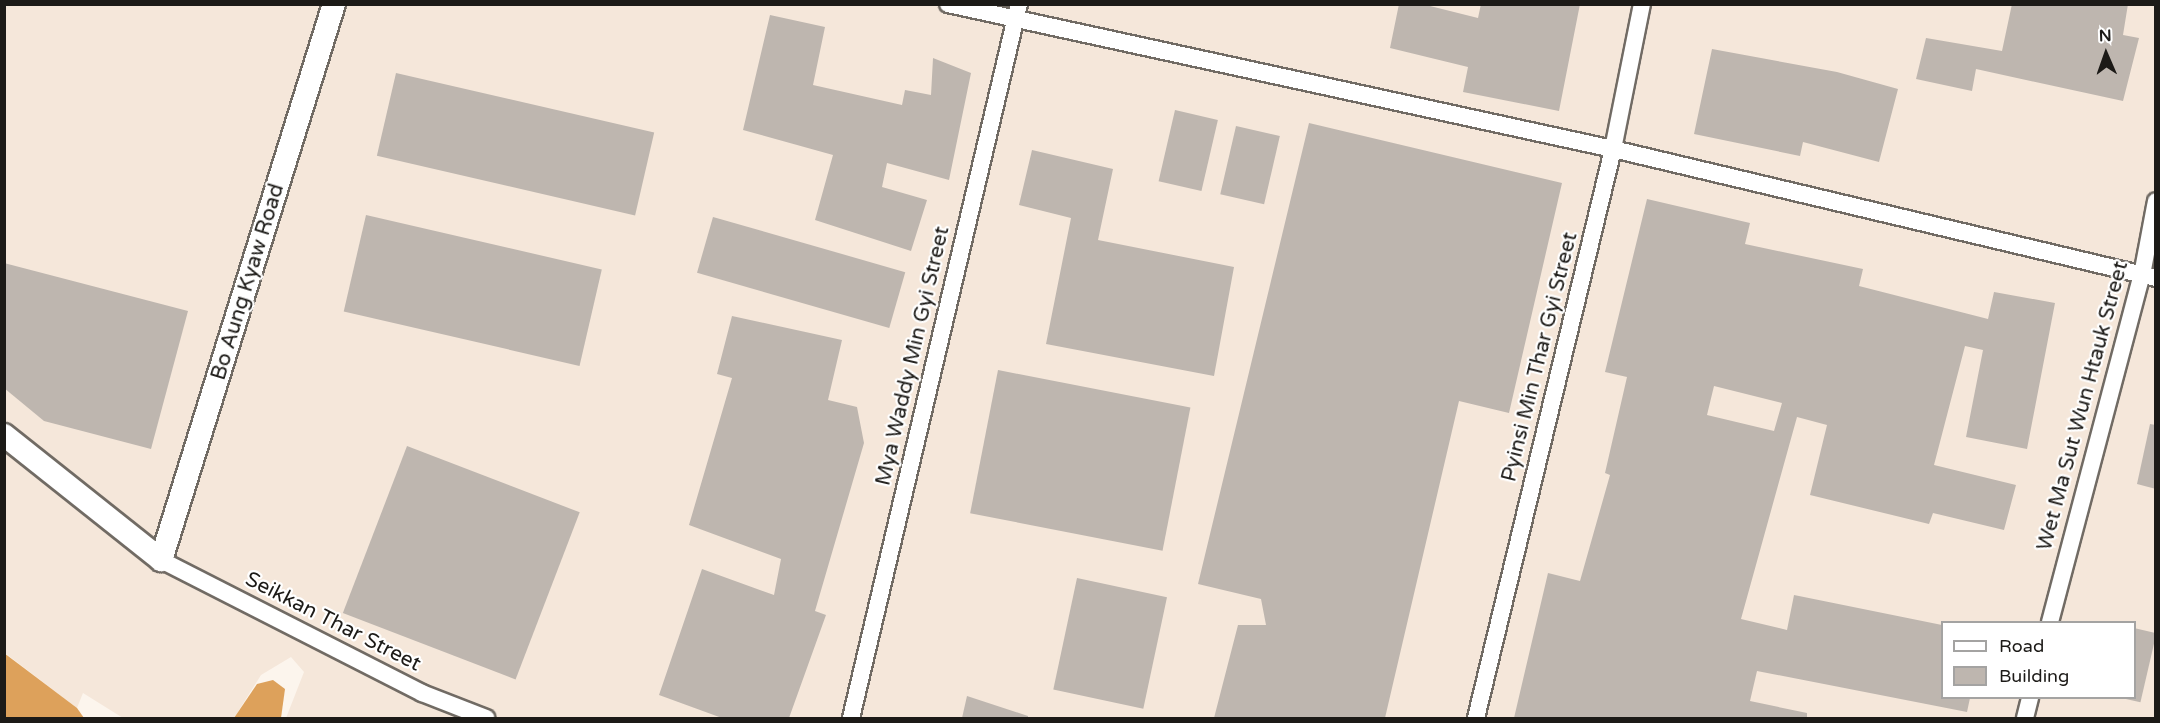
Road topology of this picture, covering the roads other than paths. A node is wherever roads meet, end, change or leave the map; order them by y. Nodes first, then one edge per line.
1 (334, 4) edge
2 (948, 4) edge
3 (1642, 4) edge
4 (1017, 12) edge
5 (1613, 149) junction
6 (2156, 201) edge
7 (2149, 276) edge
8 (4, 435) edge
9 (161, 560) junction
10 (2050, 621) edge
11 (2030, 699) edge
12 (486, 718) edge
13 (851, 718) edge
14 (1476, 718) edge
15 (2025, 718) edge

1 - 9 street, Bo Aung Kyaw Road
2 - 4 street
3 - 5 street, Pyinsi Min Thar Gyi Street
4 - 5 street
4 - 13 street, Mya Waddy Min Gyi Street
5 - 7 street
5 - 14 street, Pyinsi Min Thar Gyi Street
6 - 7 street, Wet Ma Sut Wun Htauk Street
7 - 10 street, Wet Ma Sut Wun Htauk Street
8 - 9 street
9 - 12 street, Seikkan Thar Street
11 - 15 street

